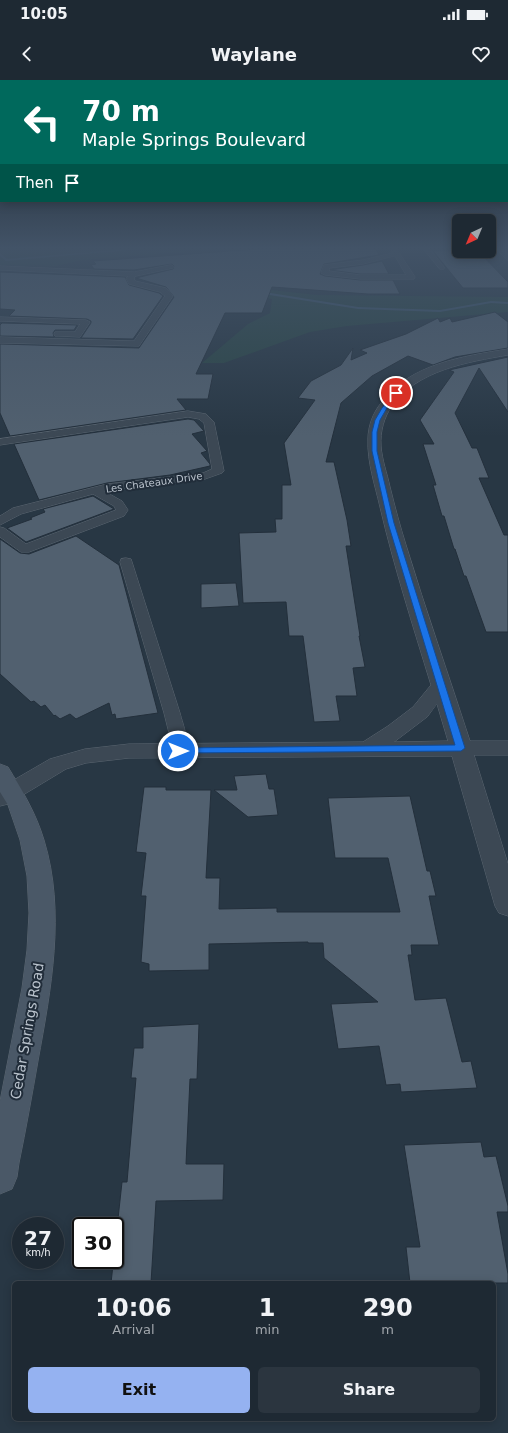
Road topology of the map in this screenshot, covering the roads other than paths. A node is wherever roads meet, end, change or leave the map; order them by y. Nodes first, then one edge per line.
1 (159, 311) edge
2 (0, 319) edge
3 (0, 332) edge
4 (0, 340) edge
5 (508, 352) edge
6 (0, 442) edge
7 (95, 491) junction
8 (0, 521) edge
9 (0, 531) edge
10 (126, 562) dead end
11 (441, 685) junction
12 (461, 748) junction
13 (508, 748) edge
14 (367, 749) junction
15 (178, 751) junction
16 (4, 786) edge
17 (508, 906) edge
18 (0, 1178) edge

1 - 4 lane
2 - 3 lane
5 - 11 street
6 - 7 lane, Les Chateaux Drive
7 - 8 lane, Les Chateaux Drive
7 - 9 lane
10 - 15 lane
11 - 12 street
11 - 14 street
12 - 13 street
12 - 14 street
12 - 17 street
14 - 15 street
15 - 16 street
16 - 18 main road, Cedar Springs Road

